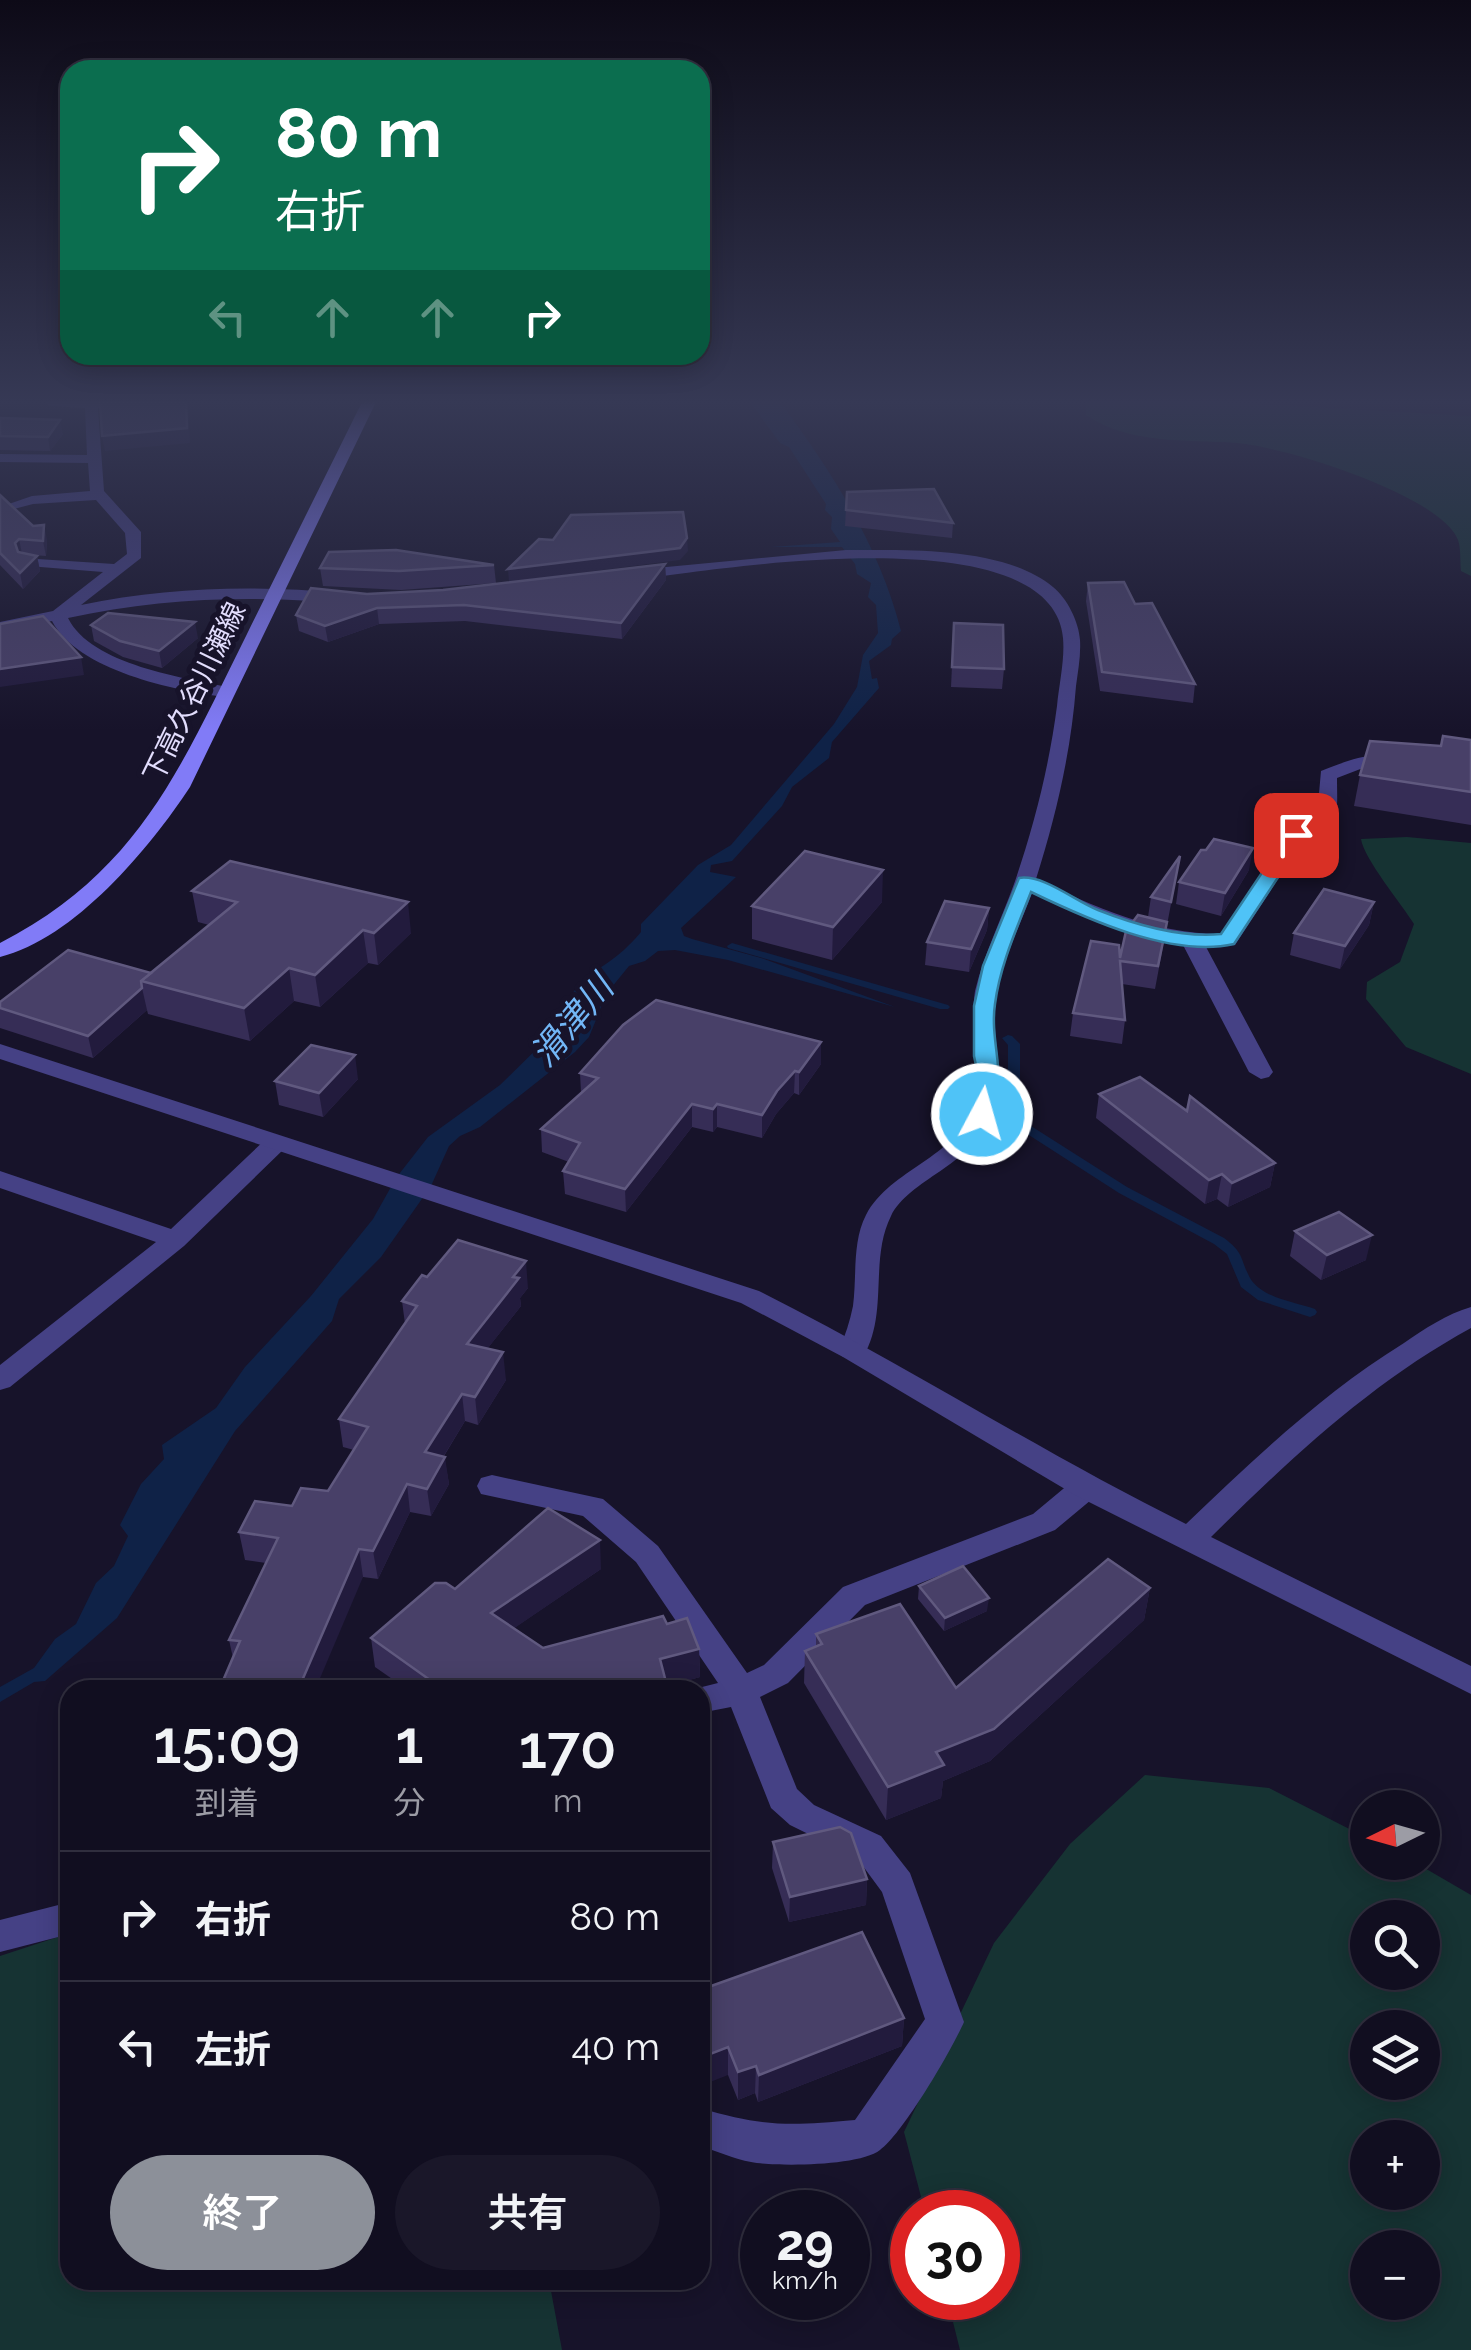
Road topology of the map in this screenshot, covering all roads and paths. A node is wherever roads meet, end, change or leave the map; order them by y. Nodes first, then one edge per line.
1 (115, 512) edge
2 (314, 512) edge
3 (28, 560) edge
4 (118, 569) junction
5 (622, 577) edge
6 (274, 592) junction
7 (369, 601) edge
8 (58, 615) junction
9 (0, 627) edge
10 (226, 692) junction
11 (1392, 763) edge
12 (1025, 882) junction
13 (1192, 942) junction
14 (0, 951) edge
15 (0, 1051) edge
16 (1262, 1072) dead end
17 (276, 1143) junction
18 (0, 1179) edge
19 (176, 1240) junction
20 (1471, 1316) edge
21 (854, 1350) junction
22 (0, 1380) edge
23 (492, 1486) dead end
24 (1086, 1487) junction
25 (1192, 1537) junction
26 (1471, 1682) edge
27 (741, 1691) junction
28 (710, 1698) edge
29 (60, 1921) edge
30 (0, 1936) edge
31 (710, 2130) edge

1 - 4 street
2 - 6 main road, 下高久谷川瀬線
3 - 4 street
4 - 8 street
5 - 12 street
6 - 7 street
6 - 8 street
6 - 10 main road, 下高久谷川瀬線
8 - 9 street
8 - 10 street
10 - 14 main road, 下高久谷川瀬線
11 - 13 street
12 - 13 street
12 - 21 street
13 - 16 street
15 - 17 street
17 - 19 street
17 - 21 street
18 - 19 street
19 - 22 street
20 - 25 street
21 - 24 street
23 - 27 street
24 - 25 street
24 - 27 street
25 - 26 street
27 - 28 street
27 - 31 street
29 - 30 street

